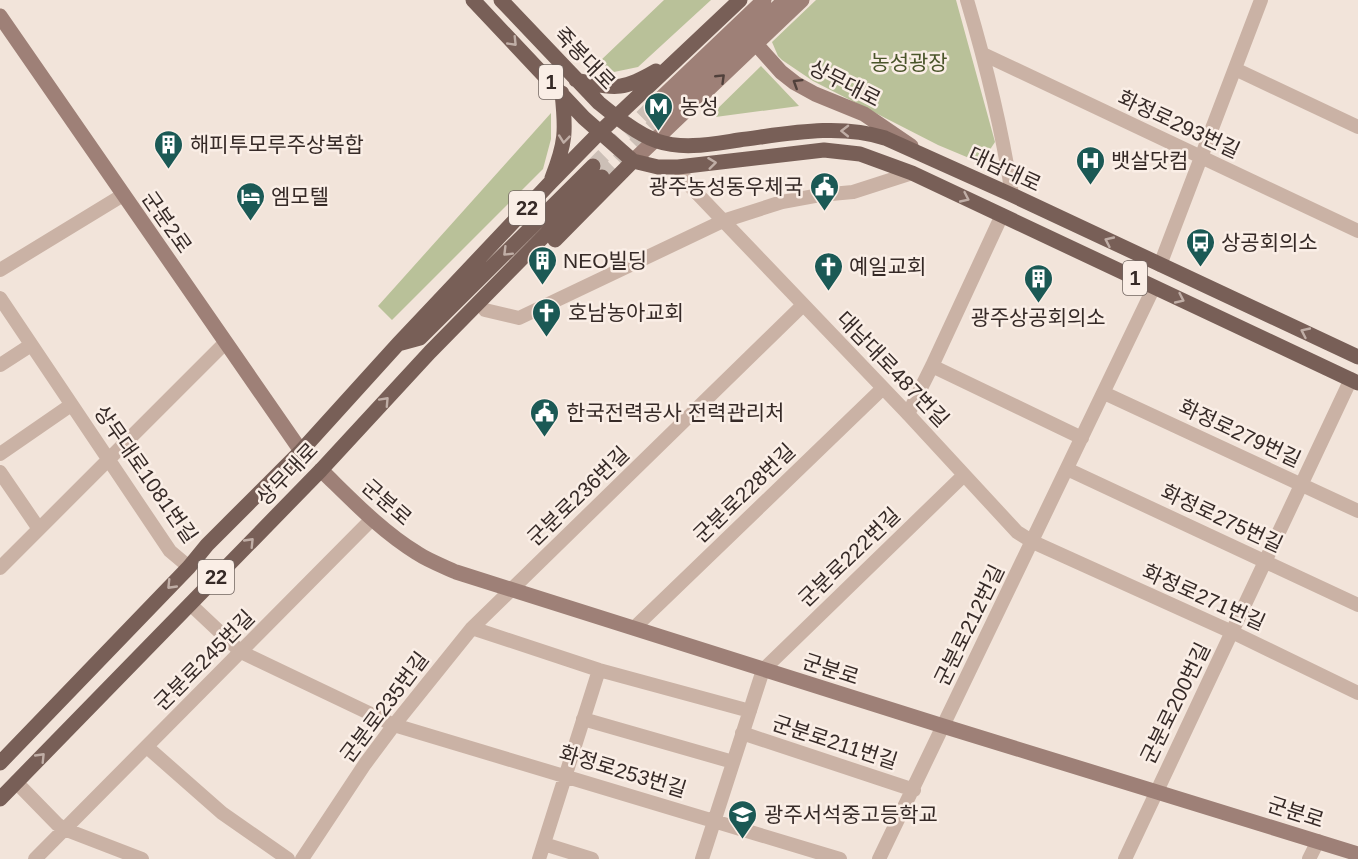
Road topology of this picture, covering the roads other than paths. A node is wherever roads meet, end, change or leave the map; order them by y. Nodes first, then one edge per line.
1 (473, 0) edge
2 (501, 0) edge
3 (740, 0) edge
4 (764, 0) edge
5 (785, 0) edge
6 (802, 0) edge
7 (967, 0) edge
8 (1261, 0) edge
9 (0, 16) edge
10 (756, 44) junction
11 (983, 54) junction
12 (674, 61) junction
13 (1234, 69) junction
14 (575, 80) junction
15 (562, 93) junction
16 (616, 117) junction
17 (1358, 127) edge
18 (599, 133) junction
19 (656, 141) junction
20 (920, 154) junction
21 (1201, 157) junction
22 (633, 161) junction
23 (678, 167) junction
24 (912, 173) junction
25 (550, 183) junction
26 (123, 195) junction
27 (1012, 195) junction
28 (1002, 215) junction
29 (723, 222) junction
30 (1358, 231) edge
31 (1160, 265) junction
32 (0, 270) edge
33 (1154, 287) junction
34 (0, 298) edge
35 (803, 305) junction
36 (485, 310) junction
37 (225, 343) junction
38 (398, 344) junction
39 (31, 345) junction
40 (430, 352) junction
41 (1356, 352) edge
42 (0, 365) edge
43 (932, 366) junction
44 (1354, 381) edge
45 (883, 388) junction
46 (1104, 393) junction
47 (71, 405) junction
48 (908, 414) junction
49 (1082, 438) junction
50 (302, 451) junction
51 (0, 454) edge
52 (108, 460) junction
53 (321, 470) junction
54 (1067, 470) junction
55 (0, 471) edge
56 (964, 475) junction
57 (1301, 485) junction
58 (1358, 511) edge
59 (372, 519) junction
60 (39, 528) junction
61 (1033, 542) junction
62 (1266, 561) junction
63 (189, 567) junction
64 (0, 568) edge
65 (510, 590) junction
66 (190, 604) junction
67 (1358, 605) edge
68 (472, 628) junction
69 (633, 628) junction
70 (1232, 632) junction
71 (241, 652) junction
72 (599, 670) junction
73 (763, 670) junction
74 (1358, 693) edge
75 (750, 711) junction
76 (584, 719) junction
77 (394, 724) junction
78 (943, 726) junction
79 (742, 733) junction
80 (147, 747) junction
81 (733, 762) junction
82 (0, 763) edge
83 (566, 775) junction
84 (16, 782) junction
85 (914, 790) junction
86 (1155, 792) junction
87 (0, 799) edge
88 (714, 820) junction
89 (64, 830) junction
90 (1318, 842) junction
91 (544, 843) junction
92 (1358, 854) edge
93 (35, 859) edge
94 (142, 859) edge
95 (288, 859) edge
96 (302, 859) edge
97 (539, 859) edge
98 (592, 859) edge
99 (702, 859) edge
100 (840, 859) edge
101 (879, 859) edge
102 (1125, 859) edge
103 (1309, 859) edge

1 -> 15 main road, 죽봉대로 / 1
2 - 14 main road, 죽봉대로 / 1
3 - 12 main road
4 - 5 street
6 - 10 street
7 - 11 street
8 - 13 street
9 - 26 street, 군분2로
19 -> 10 street
20 -> 10 street, 상무대로
11 - 21 street, 화정로293번길
11 - 27 street
12 - 14 main road
12 - 16 main road
13 - 17 street
13 - 21 street
14 - 16 main road, 죽봉대로 / 1
15 - 18 main road, 죽봉대로 / 1
15 -> 25 main road
16 - 18 main road, 22
16 - 19 main road, 대남대로 / 1
18 - 22 main road, 죽봉대로 / 1
18 - 25 main road, 22
20 -> 19 main road, 대남대로 / 1
19 - 22 street
20 - 27 main road, 대남대로 / 1
21 - 30 street, 화정로293번길
21 - 31 street
22 - 23 main road, 대남대로 / 1
22 - 36 main road, 22
23 -> 24 main road, 대남대로 / 1
23 - 29 street, 대남대로487번길
24 -> 28 main road, 대남대로 / 1
24 - 29 street
25 - 38 main road, 22
26 - 32 street
26 - 37 street, 군분2로
31 -> 27 main road, 대남대로 / 1
28 - 33 main road, 대남대로 / 1
28 - 43 street
29 - 35 street, 대남대로487번길
29 - 36 street
41 -> 31 main road, 대남대로 / 1
33 -> 44 main road, 대남대로 / 1
33 - 46 street, 군분로212번길
34 - 39 street, 상무대로1081번길
35 - 45 street, 대남대로487번길
35 - 65 street, 군분로236번길
36 - 40 main road, 22
37 - 50 street, 군분2로
37 - 52 street
40 -> 38 main road, 상무대로
38 - 50 main road, 상무대로 / 22
39 - 42 street
39 - 47 street, 상무대로1081번길
53 -> 40 main road, 상무대로 / 22
43 - 48 street
43 - 49 street
44 - 57 street, 군분로200번길
45 - 48 street, 대남대로487번길
45 - 69 street, 군분로228번길
46 - 49 street, 군분로212번길
46 - 57 street, 화정로279번길
47 - 51 street, 상무대로1081번길
47 - 52 street, 상무대로1081번길
48 - 56 street, 대남대로487번길
49 - 54 street, 군분로212번길
50 - 63 main road, 상무대로 / 22
52 - 60 street
52 - 63 street, 상무대로1081번길
53 - 59 street, 군분로
66 -> 53 main road, 상무대로 / 22
54 - 61 street, 군분로212번길
54 - 62 street, 화정로275번길
55 - 60 street
56 - 61 street, 대남대로487번길
56 - 73 street, 군분로222번길
57 - 58 street, 화정로279번길
57 - 62 street, 군분로200번길
59 - 65 street, 군분로
59 - 71 street, 군분로245번길
60 - 64 street
61 - 70 street, 화정로271번길
61 - 78 street, 군분로212번길
62 - 67 street, 화정로275번길
62 - 70 street, 군분로200번길
63 -> 82 main road, 상무대로 / 22
65 - 68 street, 군분로235번길
65 - 69 street, 군분로
66 - 71 street, 화정로253번길
84 -> 66 main road, 상무대로 / 22
68 - 72 street
68 - 77 street, 군분로235번길
69 - 73 street, 군분로
70 - 74 street, 화정로271번길
70 - 86 street, 군분로200번길
71 - 77 street, 화정로253번길
71 - 80 street, 군분로245번길
72 - 75 street
72 - 76 street
73 - 75 street
73 - 78 street, 군분로
75 - 79 street
76 - 81 street
76 - 83 street
77 - 83 street, 화정로253번길
77 - 96 street, 군분로235번길
78 - 85 street, 군분로211번길
78 - 86 street, 군분로
79 - 81 street
79 - 85 street, 군분로211번길
80 - 89 street, 군분로245번길
80 - 95 street
81 - 88 street
83 - 88 street, 화정로253번길
83 - 91 street
84 - 87 main road, 상무대로 / 22
84 - 89 street
85 - 101 street, 군분로211번길
86 - 90 street, 군분로
86 - 102 street, 군분로200번길
88 - 99 street
88 - 100 street, 화정로253번길
89 - 93 street, 군분로245번길
89 - 94 street
90 - 92 street, 군분로
90 - 103 street
91 - 97 street
91 - 98 street

